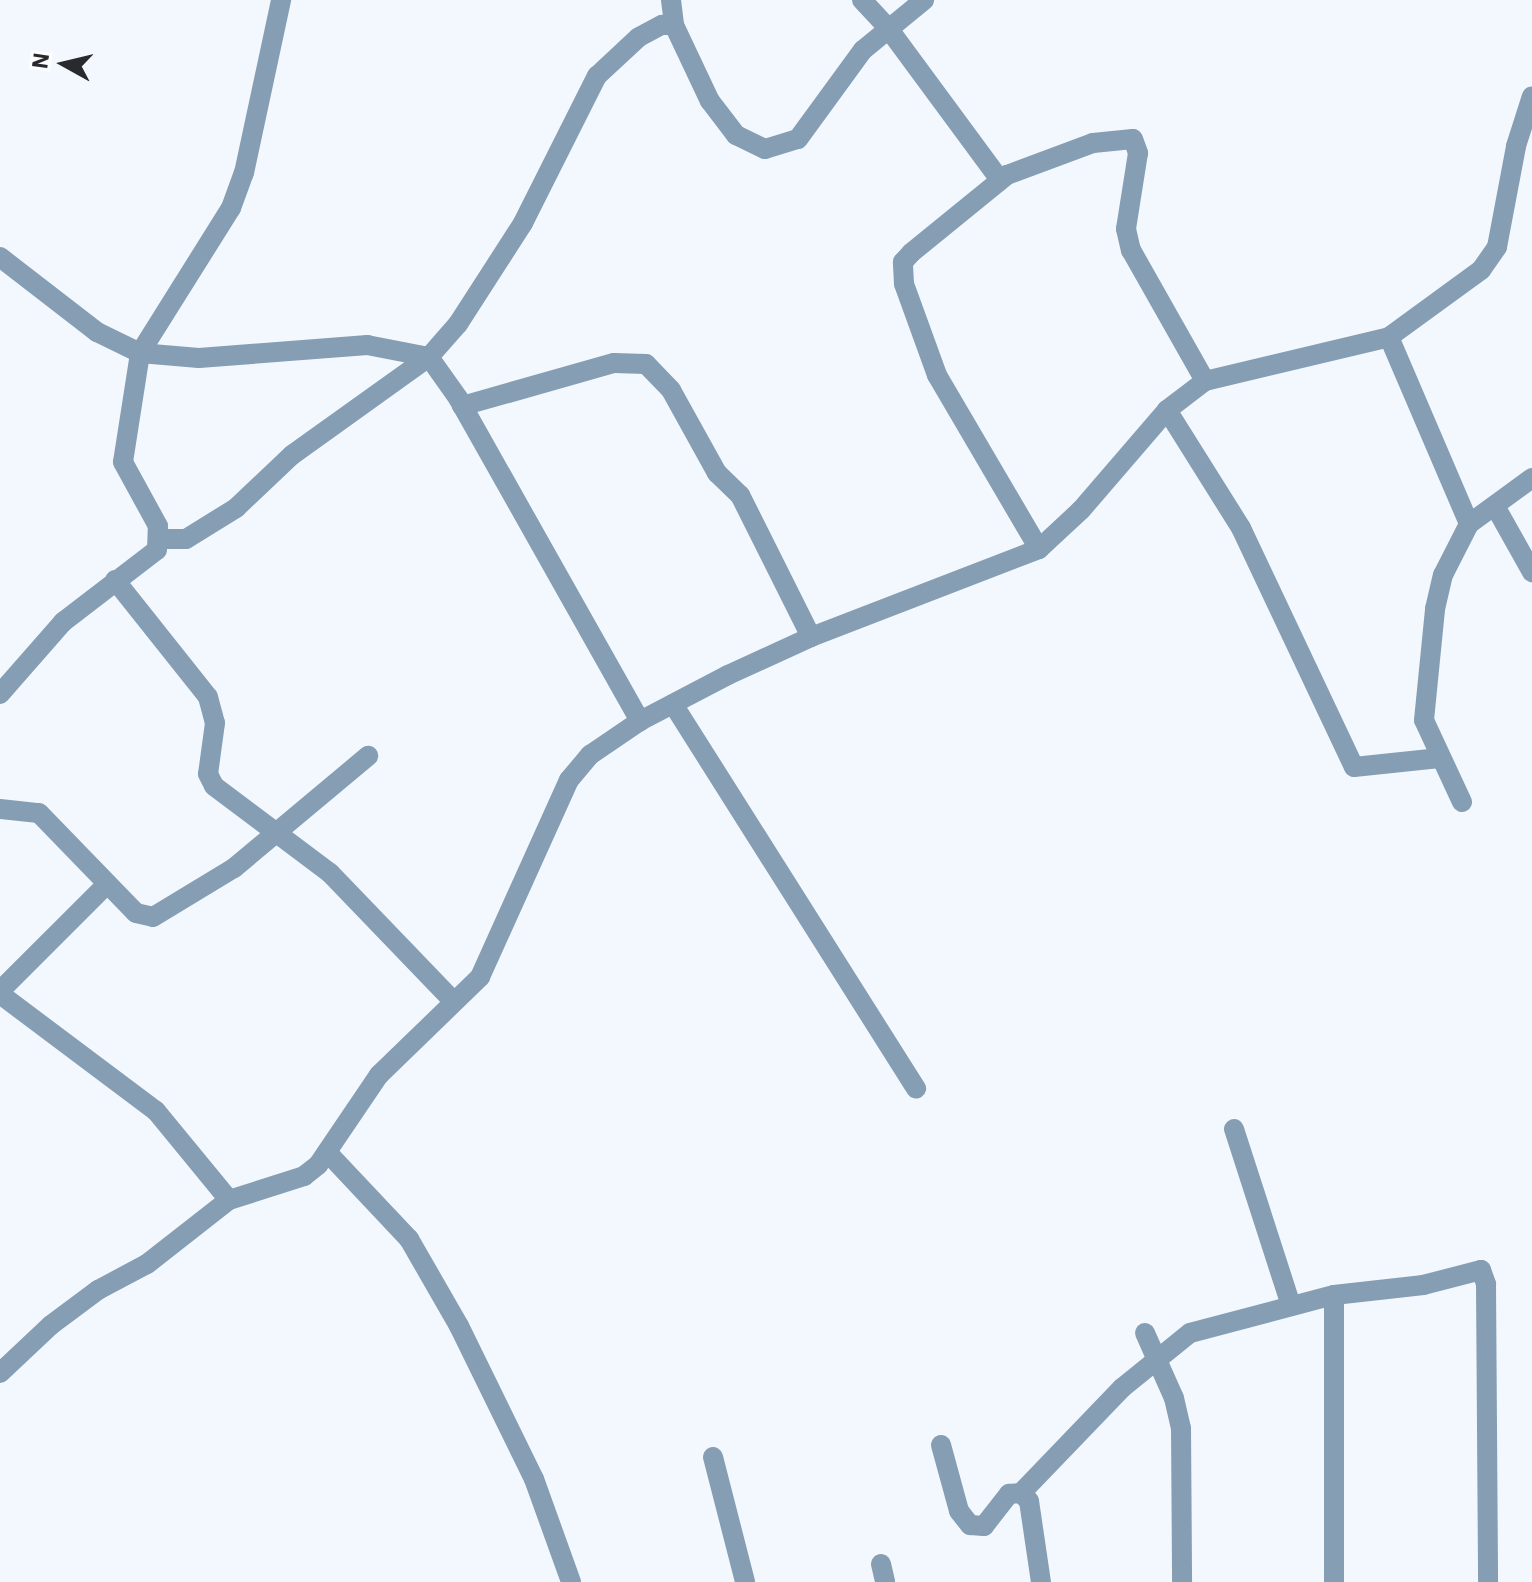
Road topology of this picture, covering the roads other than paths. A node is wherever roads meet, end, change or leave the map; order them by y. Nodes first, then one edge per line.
1 (281, 0) edge
2 (671, 0) edge
3 (862, 0) edge
4 (924, 0) edge
5 (674, 25) junction
6 (888, 28) junction
7 (1532, 96) edge
8 (1000, 180) junction
9 (0, 257) edge
10 (1389, 337) junction
11 (140, 353) junction
12 (429, 357) junction
13 (1205, 381) junction
14 (462, 406) junction
15 (1167, 410) junction
16 (1532, 478) edge
17 (1495, 506) junction
18 (1469, 524) junction
19 (160, 539) junction
20 (1039, 549) junction
21 (1532, 572) edge
22 (115, 580) junction
23 (811, 637) junction
24 (1, 690) edge
25 (673, 704) junction
26 (640, 721) junction
27 (368, 756) dead end
28 (1440, 758) junction
29 (1462, 802) dead end
30 (0, 809) edge
31 (279, 831) junction
32 (107, 884) junction
33 (0, 993) edge
34 (453, 1001) junction
35 (916, 1089) dead end
36 (1234, 1129) dead end
37 (327, 1152) junction
38 (229, 1200) junction
39 (1334, 1295) junction
40 (1291, 1306) junction
41 (1145, 1333) dead end
42 (1155, 1359) junction
43 (0, 1373) edge
44 (941, 1445) dead end
45 (713, 1457) dead end
46 (1021, 1493) junction
47 (571, 1582) edge
48 (745, 1582) edge
49 (1041, 1582) edge
50 (1182, 1582) edge
51 (1334, 1582) edge
52 (1488, 1582) edge

1 - 11 street
2 - 5 street
3 - 6 street
4 - 6 street
5 - 6 street
5 - 12 street
6 - 8 street
7 - 10 street
8 - 13 street
8 - 20 street
9 - 11 street
10 - 13 street
10 - 18 street
11 - 12 street
11 - 19 street
12 - 14 street
12 - 19 street
13 - 15 street
14 - 23 street
14 - 26 street
15 - 20 street
15 - 28 street
16 - 17 street
17 - 18 street
17 - 21 street
18 - 28 street
19 - 22 street
20 - 23 street
22 - 24 street
22 - 31 street
23 - 25 street
25 - 26 street
25 - 35 street
26 - 34 street
27 - 31 street
28 - 29 street
30 - 32 street
31 - 32 street
31 - 34 street
32 - 33 street
33 - 38 street
34 - 37 street
36 - 40 street
37 - 38 street
37 - 47 street
38 - 43 street
39 - 40 street
39 - 51 street
39 - 52 street
40 - 42 street
41 - 42 street
42 - 46 street
42 - 50 street
44 - 46 street
45 - 48 street
46 - 49 street

